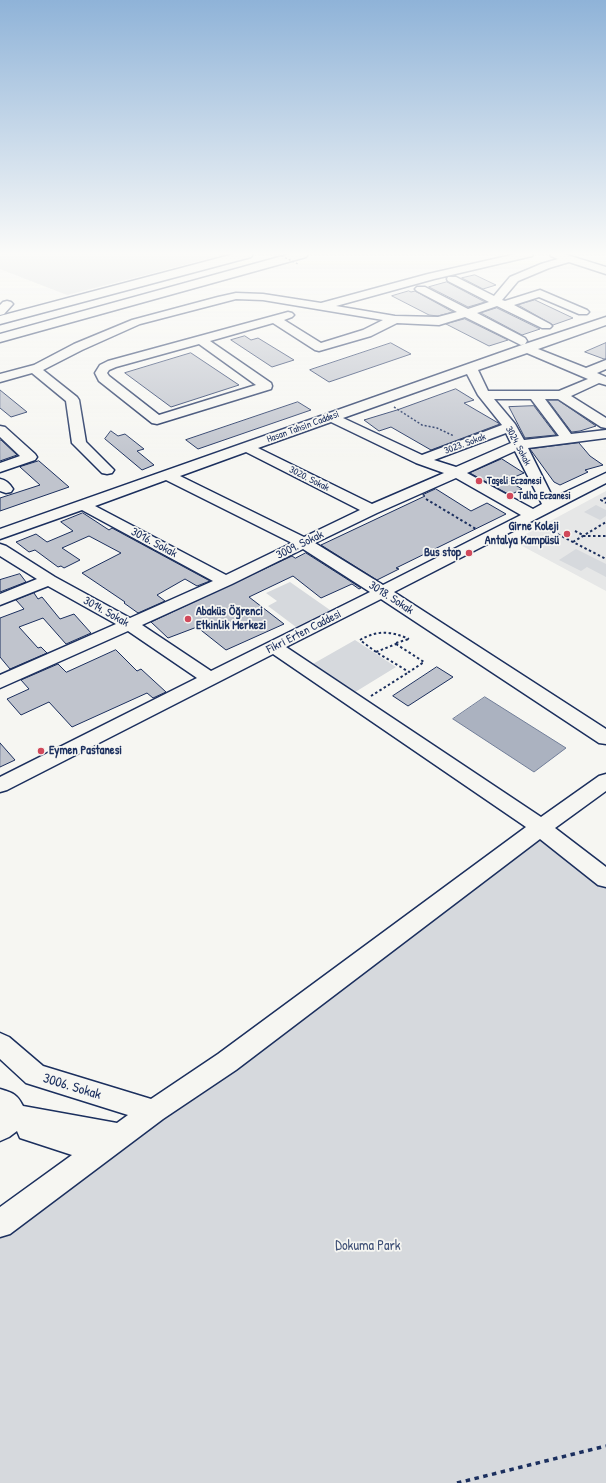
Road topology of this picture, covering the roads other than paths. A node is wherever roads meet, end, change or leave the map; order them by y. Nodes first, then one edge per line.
1 (10, 323) edge
2 (56, 323) edge
3 (133, 323) edge
4 (259, 323) edge
5 (282, 323) edge
6 (387, 323) edge
7 (486, 323) edge
8 (540, 323) edge
9 (598, 323) edge
10 (0, 326) edge
11 (546, 326) dead end
12 (0, 338) edge
13 (200, 339) junction
14 (523, 344) junction
15 (606, 364) edge
16 (470, 368) junction
17 (34, 370) junction
18 (586, 373) junction
19 (0, 378) edge
20 (602, 380) edge
21 (484, 395) junction
22 (535, 395) junction
23 (561, 395) junction
24 (331, 417) junction
25 (606, 424) edge
26 (510, 427) junction
27 (0, 430) edge
28 (606, 434) edge
29 (568, 439) junction
30 (518, 445) junction
31 (246, 447) junction
32 (420, 460) junction
33 (0, 468) edge
34 (107, 470) dead end
35 (455, 472) junction
36 (167, 475) junction
37 (606, 477) edge
38 (83, 505) junction
39 (550, 506) junction
40 (372, 510) junction
41 (530, 517) junction
42 (0, 534) edge
43 (304, 543) junction
44 (0, 549) edge
45 (49, 580) junction
46 (226, 581) junction
47 (382, 592) junction
48 (0, 600) edge
49 (129, 624) junction
50 (274, 647) junction
51 (210, 679) junction
52 (0, 682) edge
53 (606, 738) edge
54 (606, 781) edge
55 (0, 785) edge
56 (540, 828) junction
57 (606, 879) edge
58 (0, 1044) edge
59 (154, 1111) junction
60 (5, 1117) edge
61 (121, 1136) junction
62 (100, 1152) junction
63 (0, 1224) edge

1 - 10 main road
2 - 12 main road
3 - 17 street
4 - 13 street
5 - 6 street
7 - 14 street
8 - 11 street
9 - 14 street, Hasan Tahsin Caddesi
13 - 13 street
14 - 16 street, Hasan Tahsin Caddesi
14 - 18 street
15 - 18 street
16 - 21 street, 3024. Sokak
16 - 24 street, Hasan Tahsin Caddesi
17 - 19 street
17 - 34 street
18 - 20 street
20 - 23 street
21 - 22 street
21 - 26 street, 3024. Sokak
22 - 23 street
22 - 29 street
23 - 25 street
24 - 31 street, Hasan Tahsin Caddesi
24 - 32 street
26 - 30 street, 3024. Sokak
26 - 32 street, 3023. Sokak
27 - 33 street
28 - 29 street, 3009. Sokak
29 - 30 street, 3009. Sokak
30 - 35 street, 3009. Sokak
30 - 39 street, 3024. Sokak
31 - 36 street, Hasan Tahsin Caddesi
31 - 40 street, 3020. Sokak
32 - 35 street
35 - 40 street, 3009. Sokak
35 - 41 street
36 - 38 street, Hasan Tahsin Caddesi
36 - 43 street, 3018. Sokak
37 - 39 street, Fikri Erten Caddesi
38 - 42 street, Hasan Tahsin Caddesi
38 - 46 street, 3016. Sokak
39 - 41 street, Fikri Erten Caddesi
40 - 43 street, 3009. Sokak
41 - 47 street, Fikri Erten Caddesi
43 - 46 street, 3009. Sokak
43 - 47 street, 3018. Sokak
44 - 45 street, 3014. Sokak
45 - 48 street
45 - 49 street, 3014. Sokak
46 - 49 street, 3009. Sokak
47 - 50 street, Fikri Erten Caddesi
47 - 53 street, 3018. Sokak
49 - 51 street, 3014. Sokak
49 - 52 street, 3009. Sokak
50 - 51 street, Fikri Erten Caddesi
50 - 56 street
51 - 55 street, Fikri Erten Caddesi
54 - 56 street
56 - 57 street
56 - 59 street
58 - 59 street, 3006. Sokak
59 - 61 street
60 - 61 street
60 - 62 street
61 - 62 street
62 - 63 street

